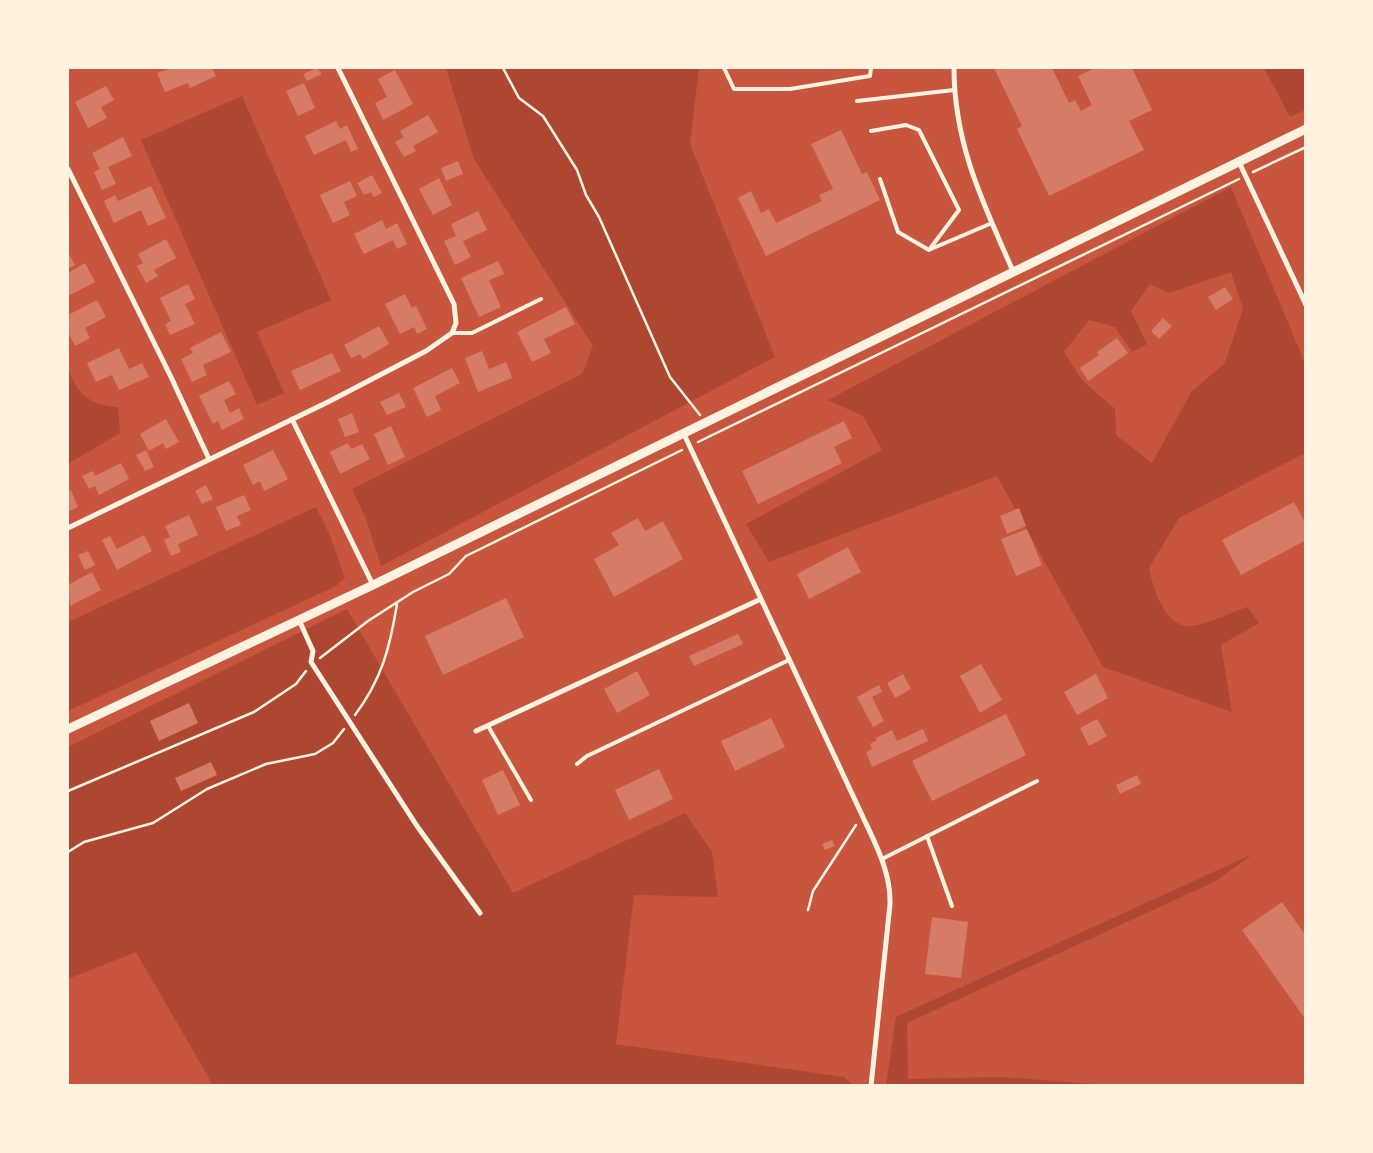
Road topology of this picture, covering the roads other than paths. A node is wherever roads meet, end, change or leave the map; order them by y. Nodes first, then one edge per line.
1 (338, 68) edge
2 (724, 68) edge
3 (871, 68) edge
4 (954, 68) edge
5 (954, 90) junction
6 (857, 101) dead end
7 (1306, 128) edge
8 (871, 132) dead end
9 (1239, 161) junction
10 (68, 169) edge
11 (880, 179) dead end
12 (992, 222) junction
13 (929, 250) junction
14 (1013, 271) junction
15 (541, 300) dead end
16 (1306, 305) edge
17 (452, 333) junction
18 (292, 419) junction
19 (683, 432) junction
20 (209, 459) junction
21 (68, 528) edge
22 (373, 584) junction
23 (761, 599) junction
24 (299, 620) junction
25 (789, 660) junction
26 (488, 726) junction
27 (68, 729) edge
28 (476, 731) dead end
29 (577, 764) dead end
30 (1037, 781) dead end
31 (531, 800) dead end
32 (927, 836) junction
33 (882, 859) junction
34 (952, 906) dead end
35 (480, 913) dead end
36 (871, 1086) edge

1 - 17 street
2 - 3 lane
4 - 5 street
5 - 6 lane
5 - 12 street
7 - 9 street
8 - 13 lane
9 - 14 street
9 - 16 street
10 - 20 street
11 - 13 lane
12 - 13 lane
12 - 14 street
14 - 19 street
15 - 17 lane
17 - 18 street
18 - 20 street
18 - 22 street
19 - 22 street
19 - 23 street
20 - 21 street
22 - 24 street
23 - 25 street
23 - 26 street
24 - 27 street
24 - 35 street
25 - 29 lane
25 - 33 street
26 - 28 street
26 - 31 lane
30 - 32 lane
32 - 33 lane
32 - 34 lane
33 - 36 street

